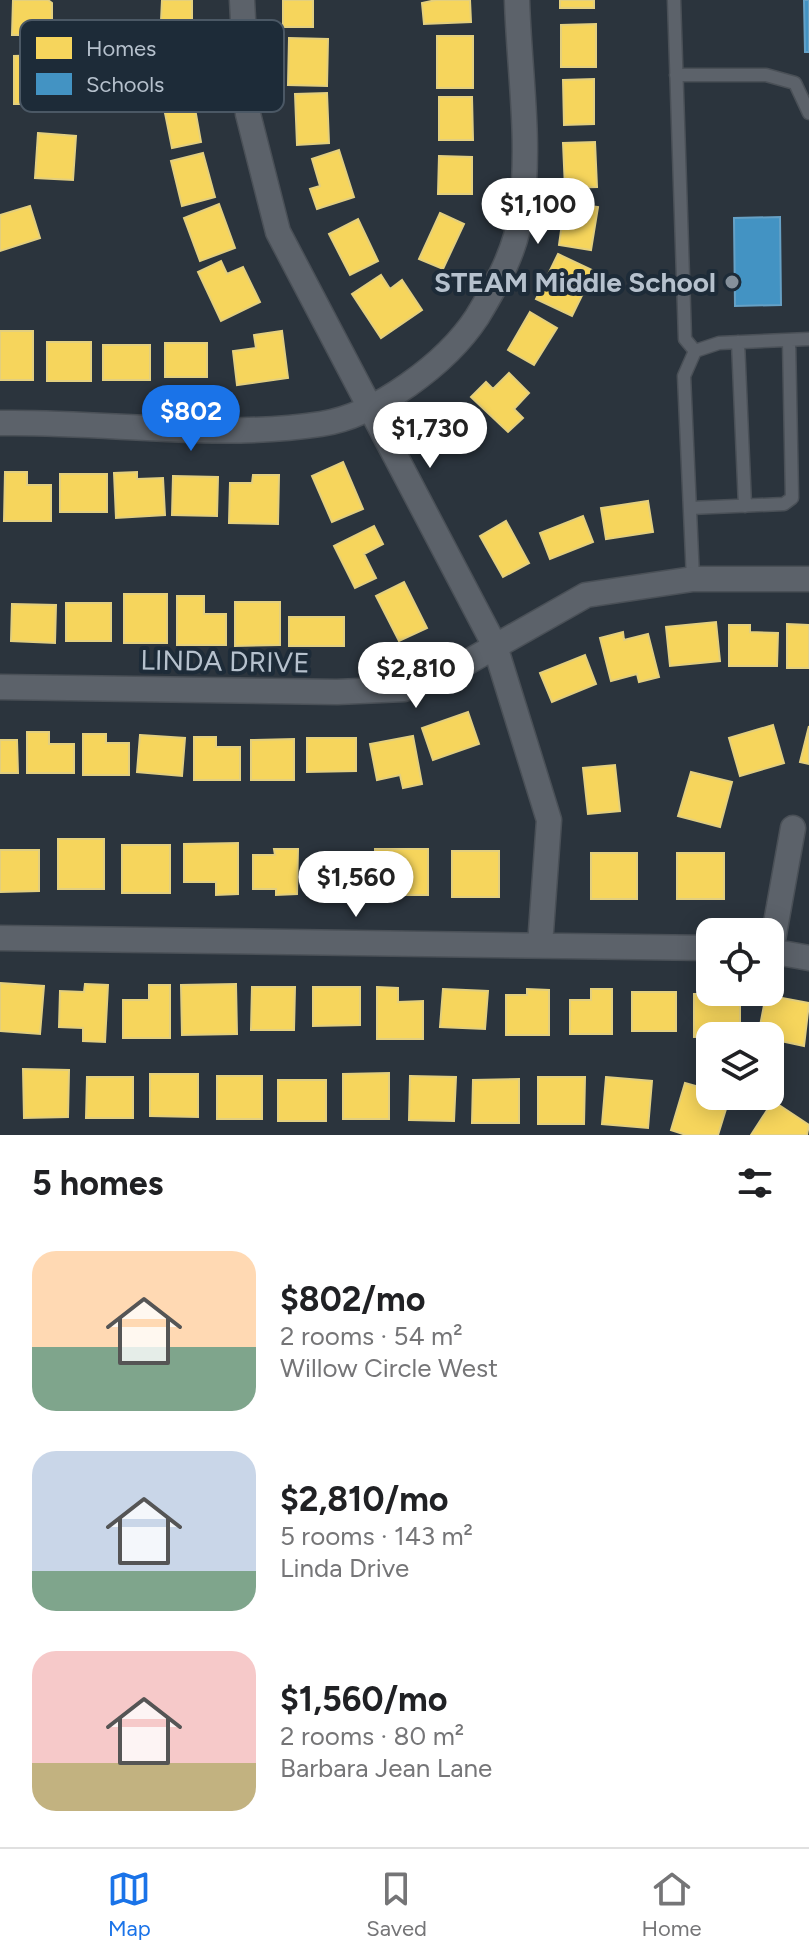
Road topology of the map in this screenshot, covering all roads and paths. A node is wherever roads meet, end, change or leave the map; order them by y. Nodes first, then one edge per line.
1 (242, 0) edge
2 (517, 0) edge
3 (674, 0) edge
4 (243, 20) edge
5 (676, 75) junction
6 (248, 112) edge
7 (809, 113) edge
8 (809, 339) edge
9 (789, 340) junction
10 (738, 342) junction
11 (695, 351) junction
12 (369, 406) junction
13 (0, 423) edge
14 (745, 506) junction
15 (690, 508) junction
16 (693, 579) junction
17 (809, 579) edge
18 (495, 646) junction
19 (0, 687) edge
20 (793, 828) dead end
21 (777, 918) edge
22 (0, 938) edge
23 (540, 945) junction
24 (696, 948) edge
25 (784, 953) edge
26 (809, 958) edge

1 - 4 street
2 - 12 street
3 - 5 lane
5 - 7 lane
5 - 11 lane
6 - 12 street
8 - 9 lane
9 - 10 lane
9 - 14 lane
10 - 11 lane
10 - 14 lane
11 - 15 lane
12 - 13 street
12 - 18 street
14 - 15 lane
15 - 16 lane
16 - 17 street, LINDA DRIVE
16 - 18 street, LINDA DRIVE
18 - 19 street, LINDA DRIVE
18 - 23 street
20 - 21 street
22 - 23 street
23 - 24 street
25 - 26 street

